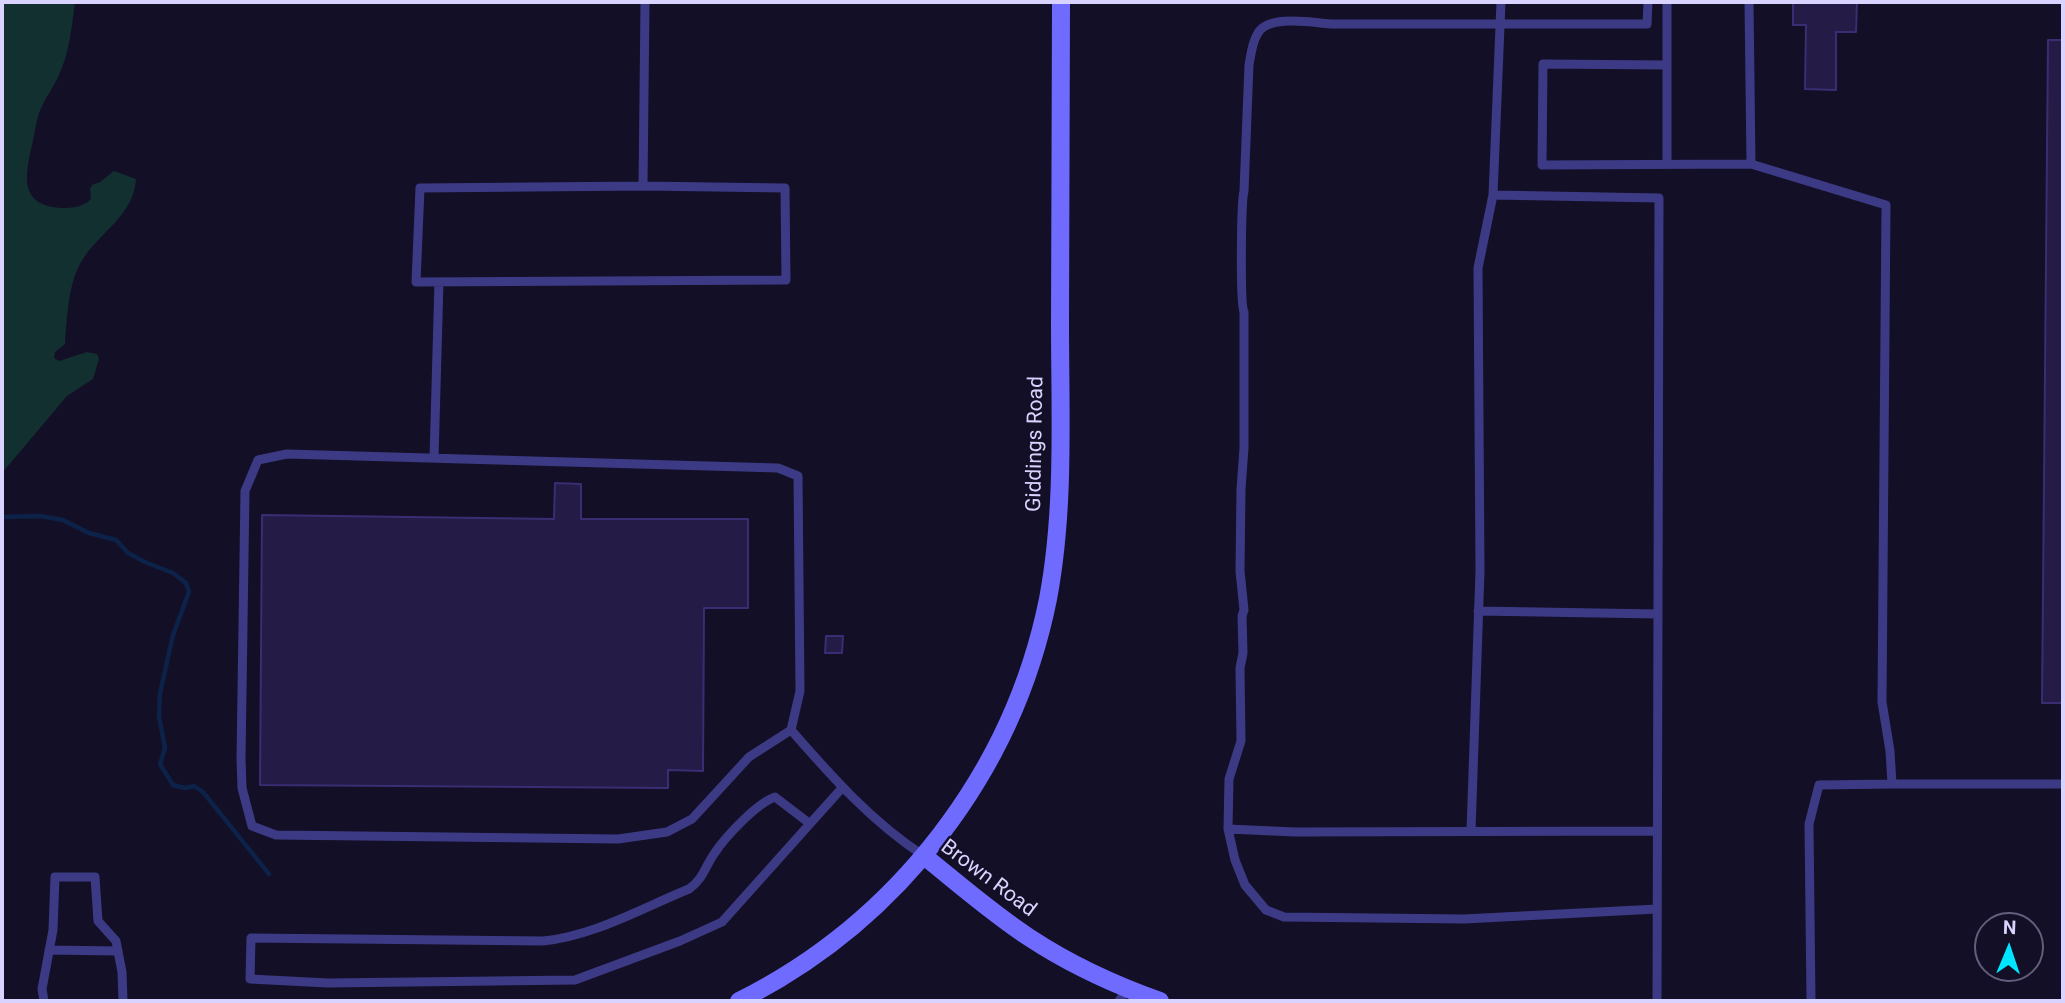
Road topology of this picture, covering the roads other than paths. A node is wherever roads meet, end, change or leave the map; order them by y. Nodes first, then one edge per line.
1 (645, 2) edge
2 (1061, 2) edge
3 (1502, 2) edge
4 (1648, 2) edge
5 (1667, 2) edge
6 (1749, 2) edge
7 (1500, 24) junction
8 (1667, 65) junction
9 (1667, 164) junction
10 (1751, 164) junction
11 (643, 186) junction
12 (1493, 195) junction
13 (439, 282) junction
14 (434, 458) junction
15 (1478, 611) junction
16 (1658, 614) junction
17 (791, 730) junction
18 (2063, 783) edge
19 (1892, 784) junction
20 (842, 788) junction
21 (809, 823) junction
22 (1228, 829) junction
23 (1471, 831) junction
24 (1657, 831) junction
25 (924, 856) junction
26 (1657, 909) junction
27 (49, 950) junction
28 (117, 951) junction
29 (1123, 995) edge
30 (749, 999) edge
31 (44, 1001) edge
32 (123, 1001) edge
33 (1160, 1001) edge
34 (1657, 1001) edge
35 (1811, 1001) edge

1 - 11 lane
2 - 25 main road, Giddings Road
3 - 7 lane
4 - 7 lane
5 - 8 lane
6 - 10 lane
7 - 12 lane
7 - 22 lane
8 - 9 lane
8 - 9 lane
9 - 10 lane
10 - 19 lane
11 - 13 lane
11 - 13 lane
12 - 15 lane
12 - 16 lane
13 - 14 lane
14 - 17 lane
14 - 17 lane
15 - 16 lane
15 - 23 lane
16 - 24 lane
17 - 20 lane
18 - 19 lane
19 - 35 lane
20 - 21 lane
20 - 25 lane
21 - 21 lane
22 - 23 lane
22 - 26 lane
23 - 24 lane
24 - 26 lane
25 - 29 main road, Brown Road
25 - 30 main road, Brown Road
26 - 34 lane
27 - 28 lane
27 - 28 lane
27 - 31 lane
28 - 32 lane
29 - 33 main road, Brown Road

